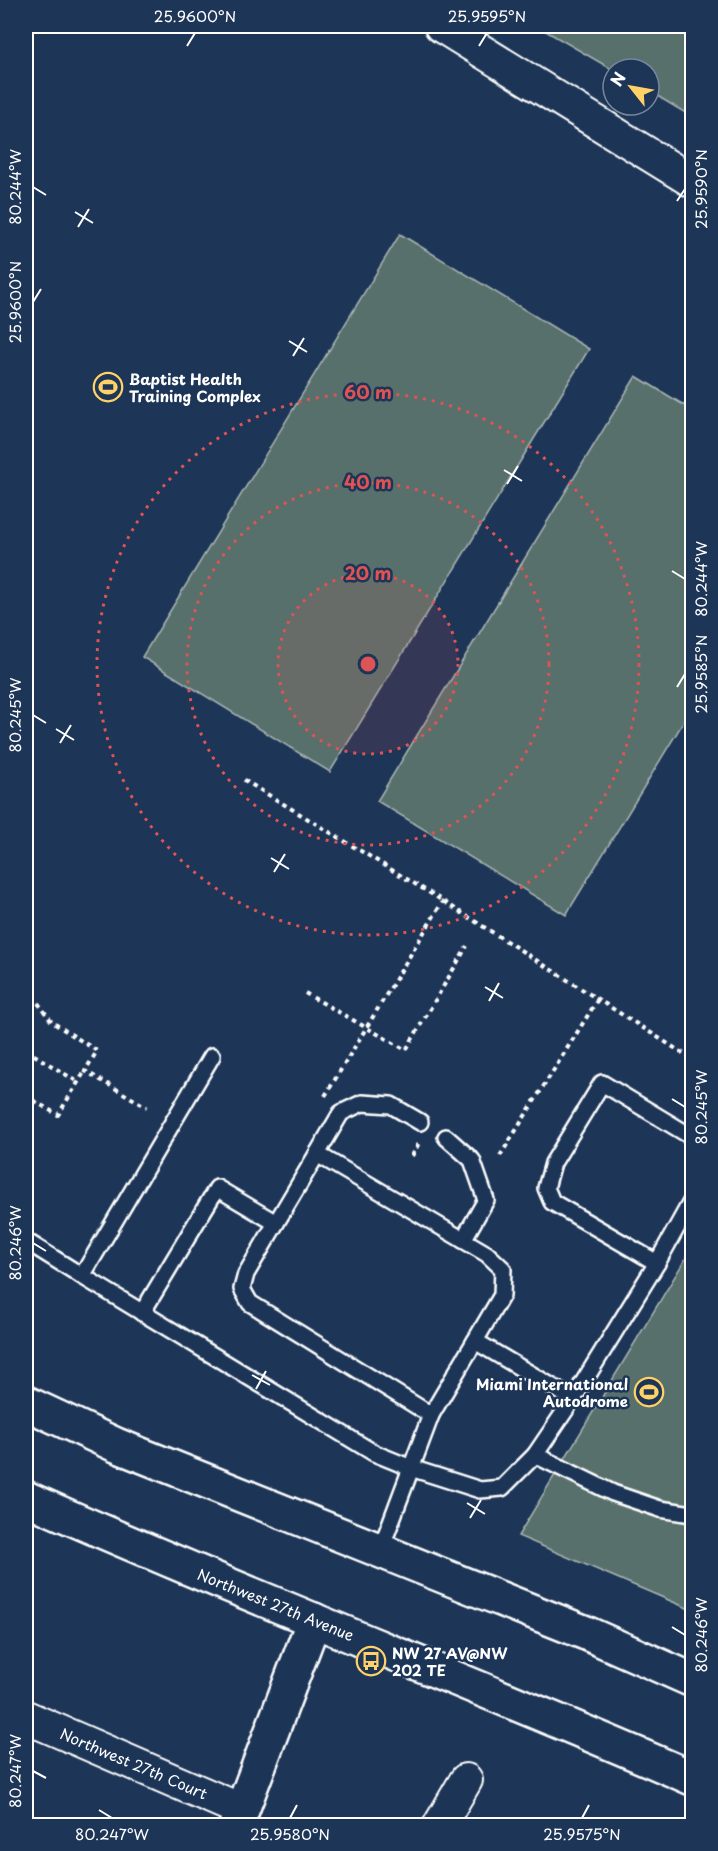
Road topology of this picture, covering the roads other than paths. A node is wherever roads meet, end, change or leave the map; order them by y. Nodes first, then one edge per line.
1 (441, 26) edge
2 (693, 181) edge
3 (212, 1056) dead end
4 (420, 1122) dead end
5 (446, 1137) dead end
6 (693, 1137) edge
7 (317, 1154) junction
8 (693, 1200) edge
9 (276, 1224) junction
10 (463, 1240) junction
11 (26, 1241) edge
12 (657, 1263) junction
13 (82, 1276) junction
14 (142, 1313) junction
15 (475, 1341) junction
16 (573, 1399) junction
17 (26, 1403) edge
18 (431, 1415) junction
19 (535, 1455) junction
20 (411, 1468) junction
21 (26, 1498) edge
22 (693, 1514) edge
23 (380, 1551) junction
24 (314, 1620) junction
25 (693, 1680) edge
26 (26, 1717) edge
27 (693, 1778) edge
28 (466, 1780) dead end
29 (238, 1818) edge
30 (439, 1826) edge

1 - 2 street
3 - 13 lane
4 - 7 lane
5 - 10 lane
6 - 12 lane
7 - 9 lane
7 - 10 lane
8 - 12 lane
9 - 14 lane
9 - 18 lane
10 - 15 lane
11 - 13 lane
12 - 16 lane
13 - 14 lane
14 - 20 lane
15 - 16 lane
15 - 18 lane
16 - 19 lane
17 - 23 main road
18 - 20 lane
19 - 20 lane
19 - 22 lane
20 - 23 lane
21 - 24 main road, Northwest 27th Avenue
23 - 25 main road
24 - 27 main road, Northwest 27th Avenue
24 - 29 main road
26 - 29 street, Northwest 27th Court
28 - 30 street

